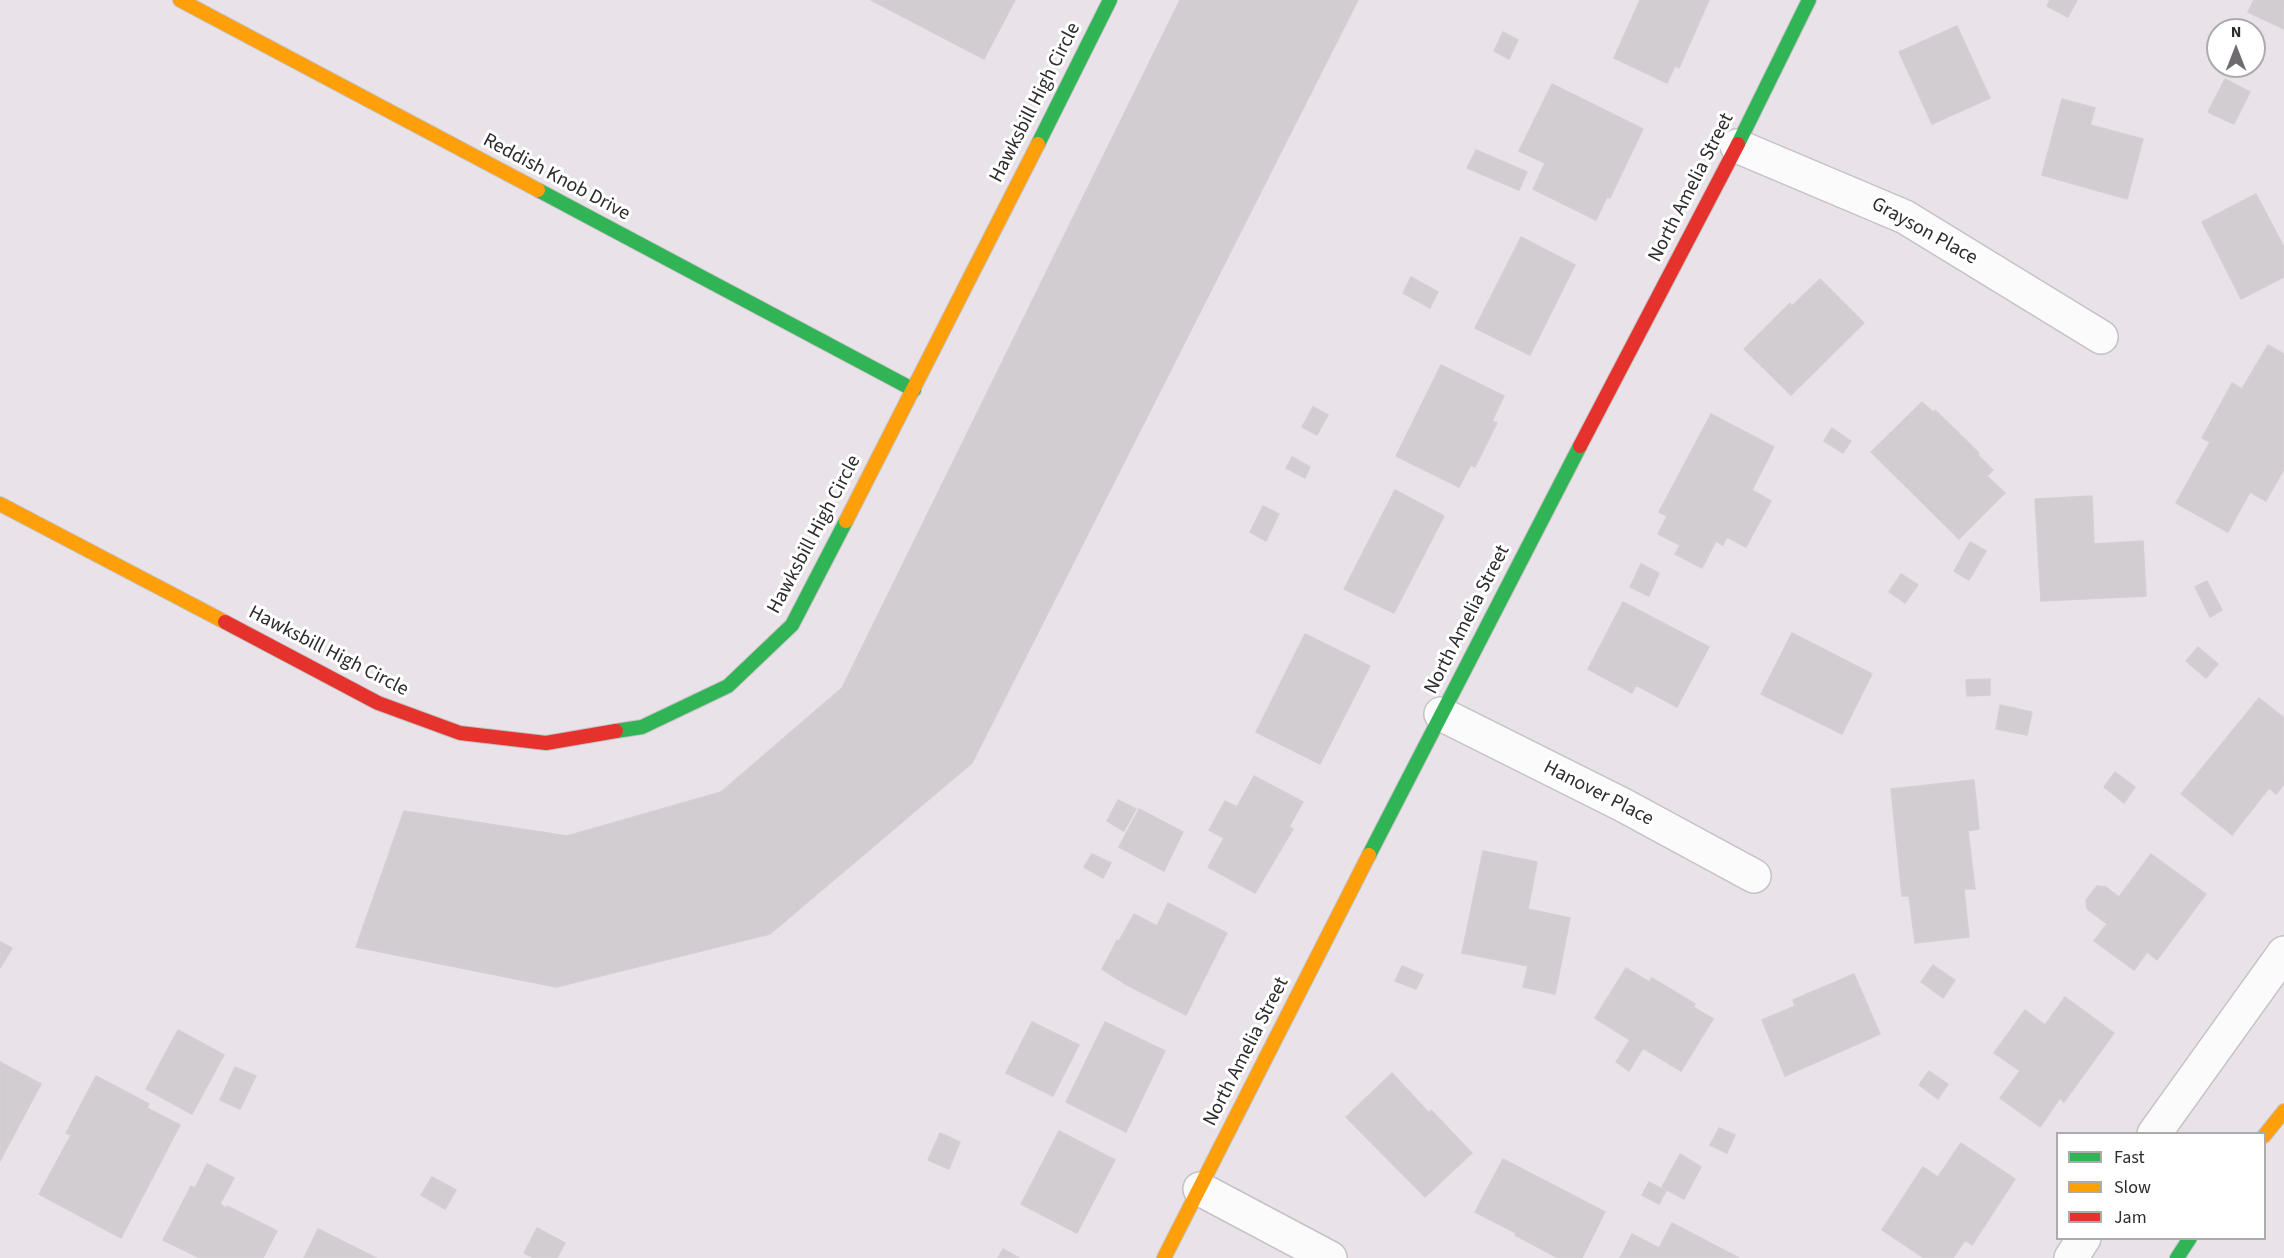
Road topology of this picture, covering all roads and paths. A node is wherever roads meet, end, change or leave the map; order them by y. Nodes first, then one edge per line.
1 (180, 0) edge
2 (1110, 0) edge
3 (1809, 0) edge
4 (1737, 146) junction
5 (2102, 336) dead end
6 (914, 390) junction
7 (0, 504) edge
8 (1441, 714) junction
9 (1754, 876) dead end
10 (2284, 953) edge
11 (2284, 1111) edge
12 (2155, 1132) edge
13 (2266, 1135) edge
14 (1200, 1189) junction
15 (2083, 1240) edge
16 (2189, 1240) edge
17 (1164, 1258) edge
18 (1330, 1258) edge
19 (2071, 1258) edge
20 (2177, 1258) edge

1 - 6 street, Reddish Knob Drive
2 - 6 street, Hawksbill High Circle
3 - 4 street, North Amelia Street
4 - 5 street, Grayson Place
4 - 8 street, North Amelia Street
6 - 7 street, Hawksbill High Circle
8 - 9 street, Hanover Place
8 - 14 street, North Amelia Street
10 - 12 street
11 - 13 street
14 - 17 street, North Amelia Street
14 - 18 street
15 - 19 street
16 - 20 street

